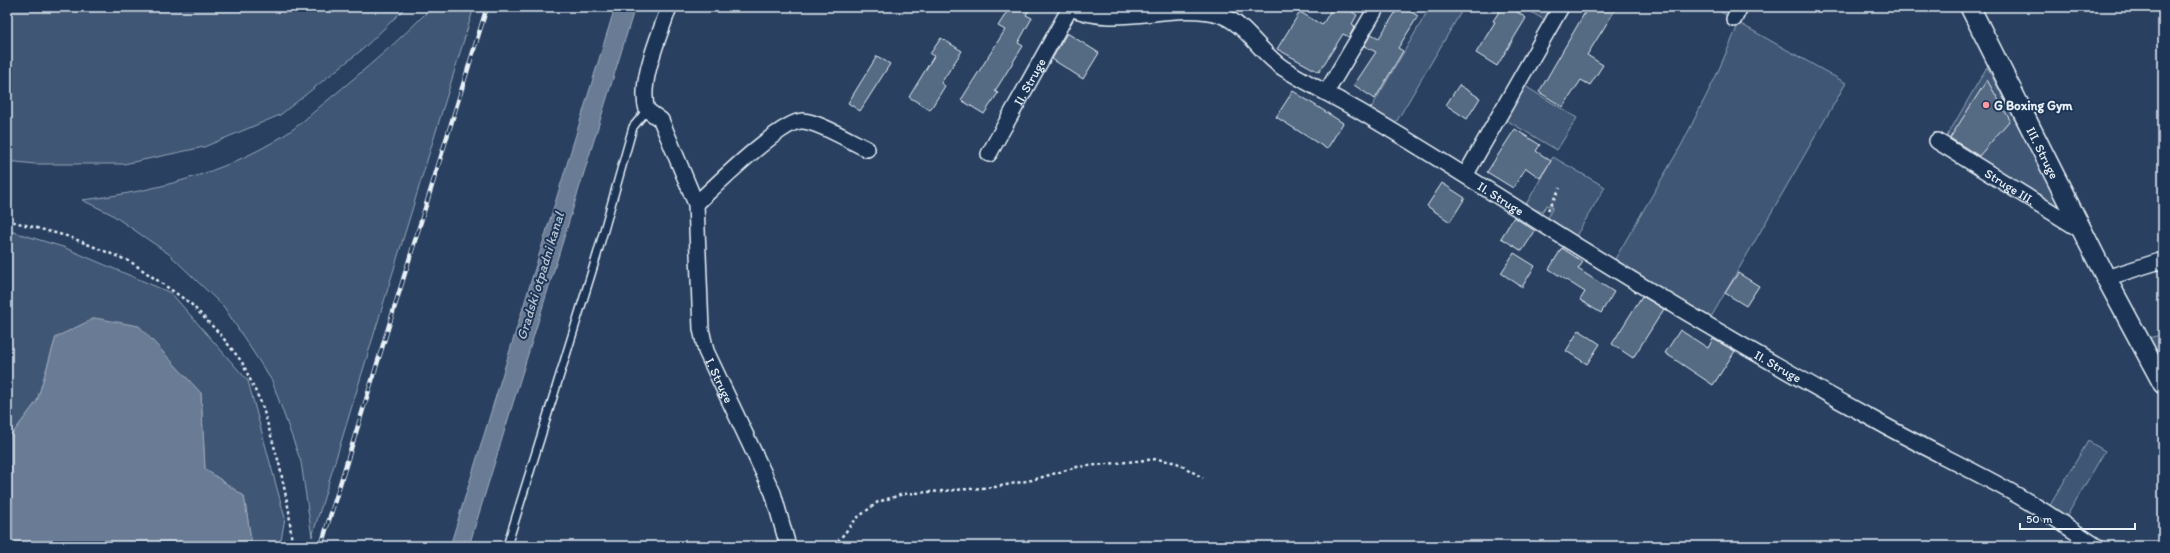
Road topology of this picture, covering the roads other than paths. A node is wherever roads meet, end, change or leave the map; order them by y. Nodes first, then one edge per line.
1 (669, 7) edge
2 (1377, 7) edge
3 (1561, 7) edge
4 (1970, 7) edge
5 (1070, 8) edge
6 (1326, 91) junction
7 (646, 110) junction
8 (1937, 141) dead end
9 (867, 150) dead end
10 (989, 154) dead end
11 (1466, 174) junction
12 (696, 204) junction
13 (2084, 232) junction
14 (2163, 260) edge
15 (2106, 278) junction
16 (2163, 384) edge
17 (507, 546) edge
18 (788, 546) edge
19 (2096, 546) edge

1 - 7 street
2 - 6 street
3 - 11 street, II. Struge
4 - 13 street, III. Struge
5 - 6 street, II. Struge
5 - 10 street, II. Struge
6 - 11 street, II. Struge
7 - 12 street, I. Struge
7 - 17 lane
8 - 13 street, Struge III.
9 - 12 street
11 - 19 street, II. Struge
12 - 18 street, I. Struge
13 - 15 street, III. Struge
14 - 15 street
15 - 16 street, III. Struge

